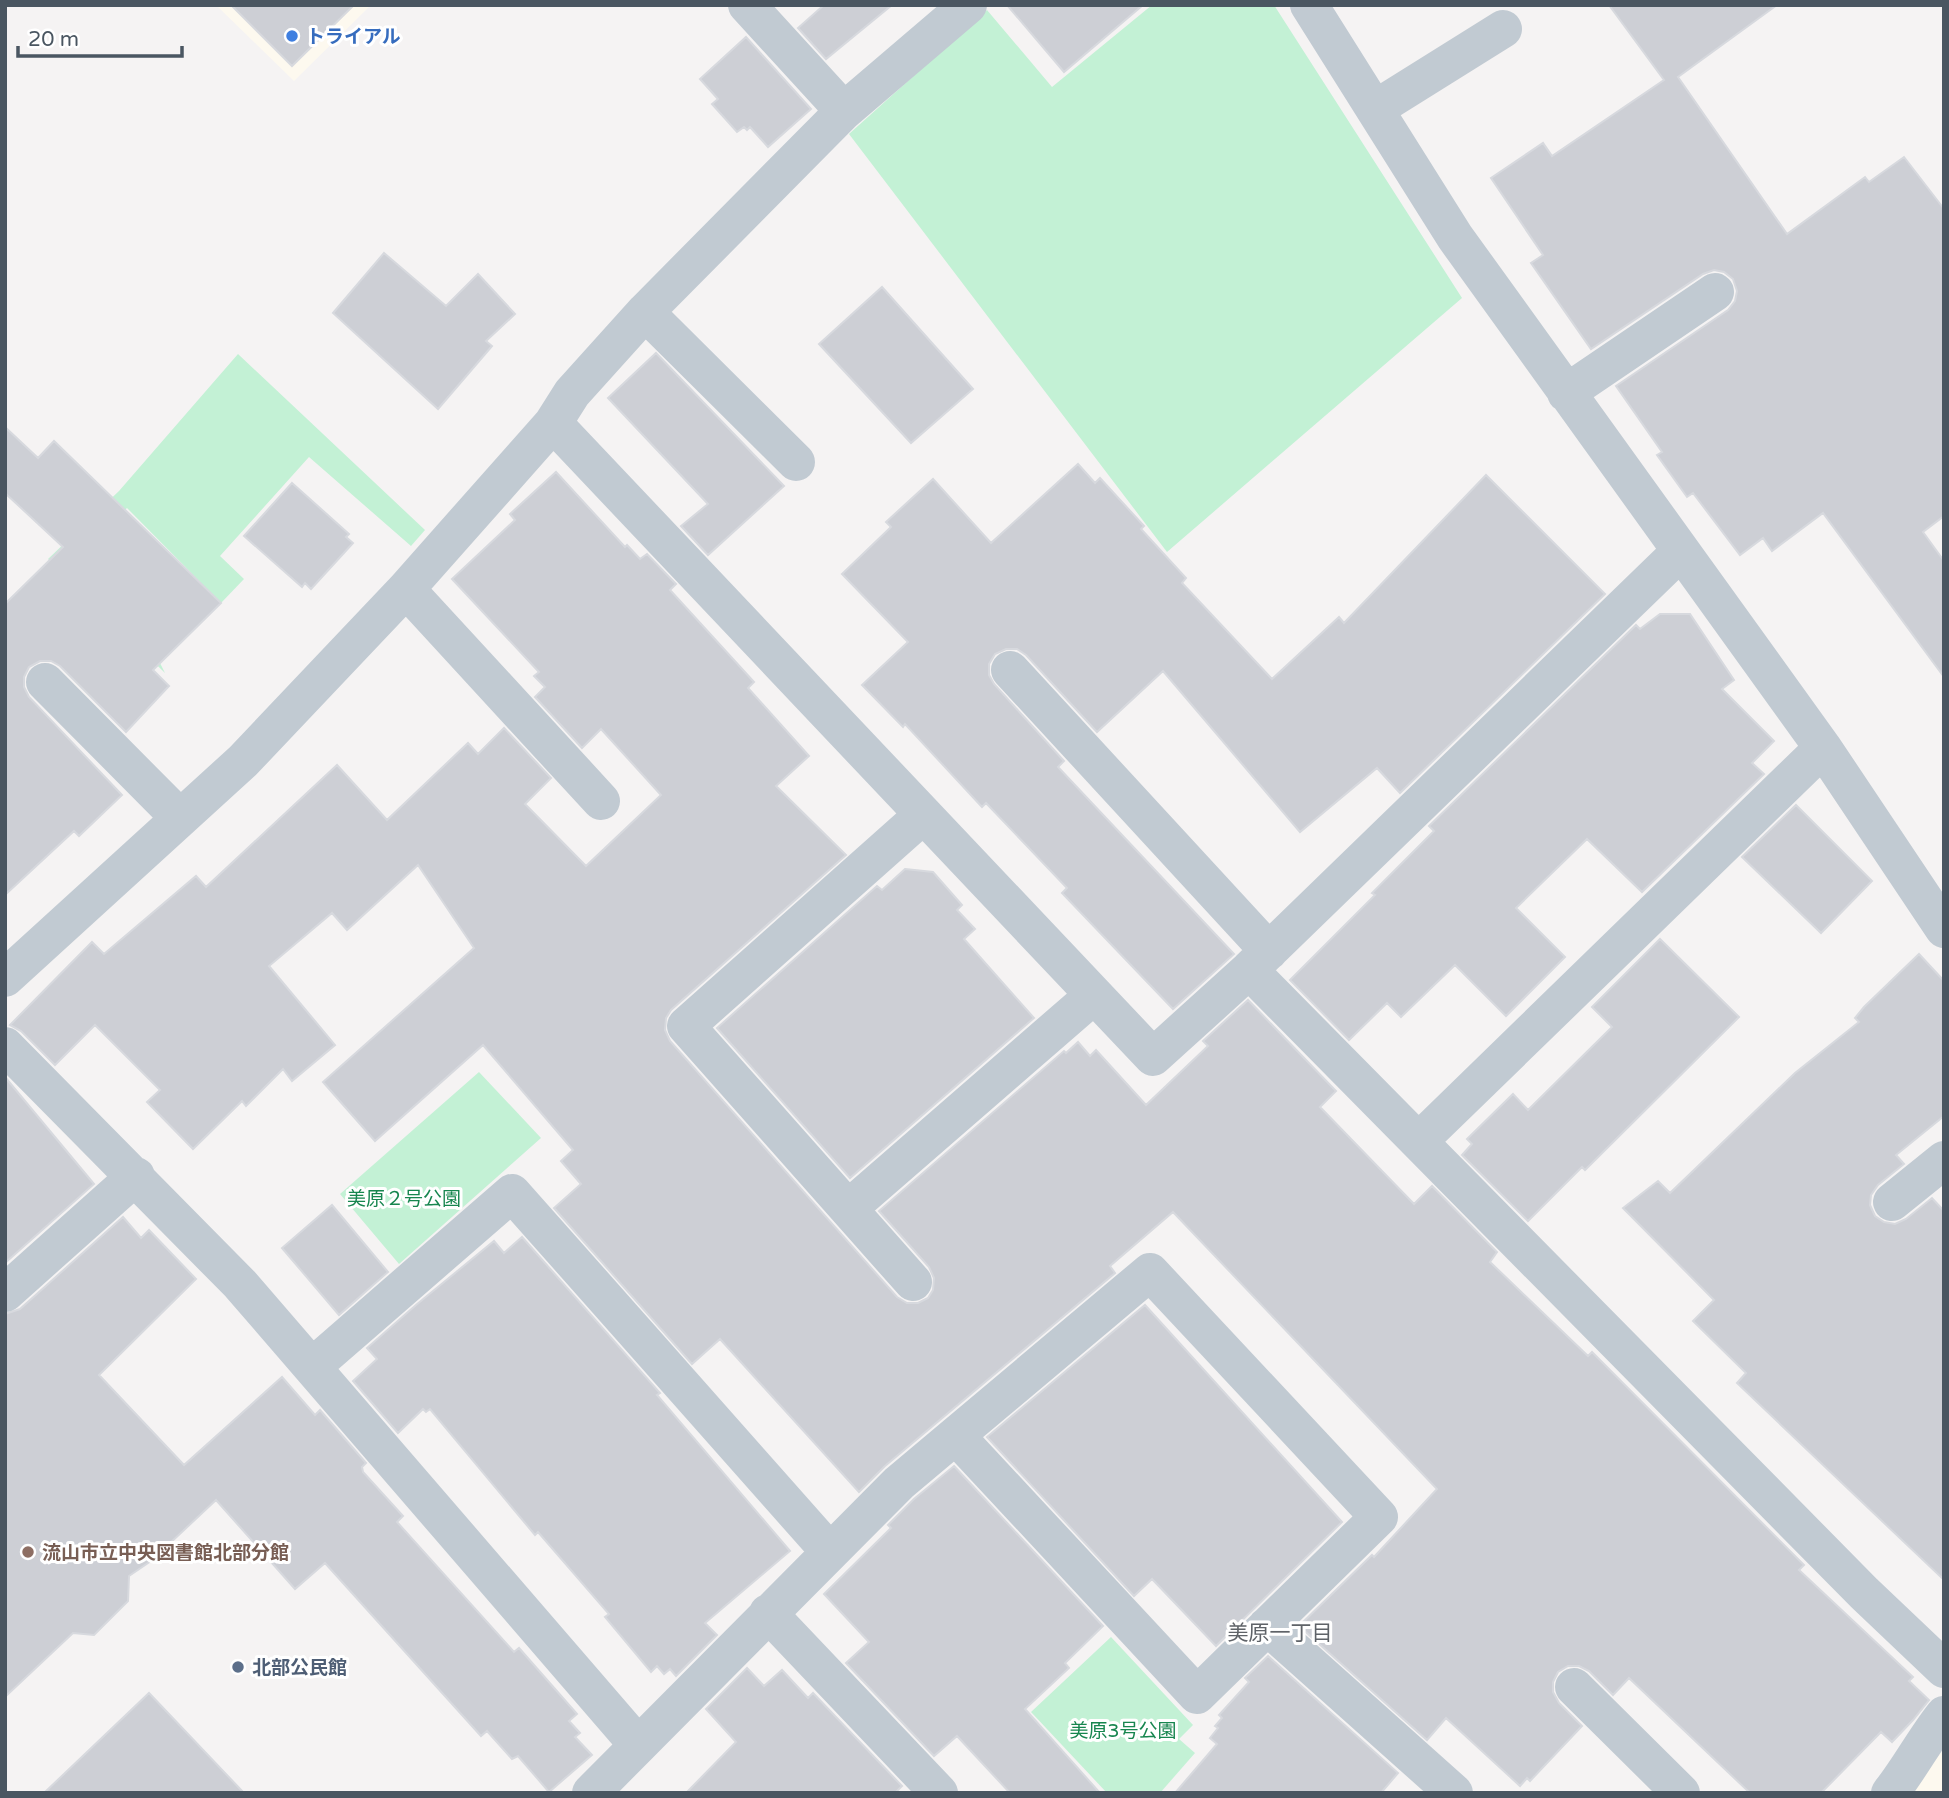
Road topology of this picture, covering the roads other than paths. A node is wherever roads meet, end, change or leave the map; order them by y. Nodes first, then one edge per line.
1 (747, 5) edge
2 (968, 5) edge
3 (1309, 5) edge
4 (1503, 29) dead end
5 (1375, 108) junction
6 (844, 111) junction
7 (1715, 292) dead end
8 (646, 312) junction
9 (1566, 393) junction
10 (553, 423) junction
11 (796, 462) dead end
12 (1680, 552) junction
13 (406, 589) junction
14 (1010, 670) dead end
15 (45, 682) dead end
16 (1823, 748) junction
17 (601, 800) dead end
18 (922, 816) junction
19 (178, 817) junction
20 (1944, 929) edge
21 (1259, 960) junction
22 (5, 978) edge
23 (1093, 996) junction
24 (5, 1046) edge
25 (1420, 1140) junction
26 (1944, 1160) edge
27 (136, 1177) junction
28 (1892, 1202) dead end
29 (849, 1208) junction
30 (913, 1282) dead end
31 (5, 1293) edge
32 (313, 1366) junction
33 (956, 1436) junction
34 (830, 1551) junction
35 (768, 1612) junction
36 (1267, 1626) junction
37 (1944, 1669) edge
38 (1574, 1687) dead end
39 (1944, 1715) edge
40 (638, 1745) junction
41 (591, 1793) edge
42 (939, 1793) edge
43 (1454, 1793) edge
44 (1681, 1793) edge
45 (1890, 1793) edge

1 - 6 street
2 - 6 street
3 - 5 street
4 - 5 street
5 - 9 street
6 - 8 street
7 - 9 street
8 - 10 street
8 - 11 street
9 - 12 street
10 - 13 street
10 - 18 street
12 - 16 street
12 - 21 street
13 - 17 street
13 - 19 street
14 - 21 street
15 - 19 street
16 - 20 street
16 - 25 street
18 - 23 street
18 - 29 street
19 - 22 street
21 - 23 street
21 - 25 street
23 - 29 street
24 - 27 street
25 - 37 street
26 - 28 street
27 - 31 street
27 - 32 street
29 - 30 street
32 - 34 street
32 - 40 street
33 - 34 street
33 - 36 street
33 - 36 street
34 - 35 street
35 - 40 street
35 - 42 street
36 - 43 street
38 - 44 street
39 - 45 street
40 - 41 street

